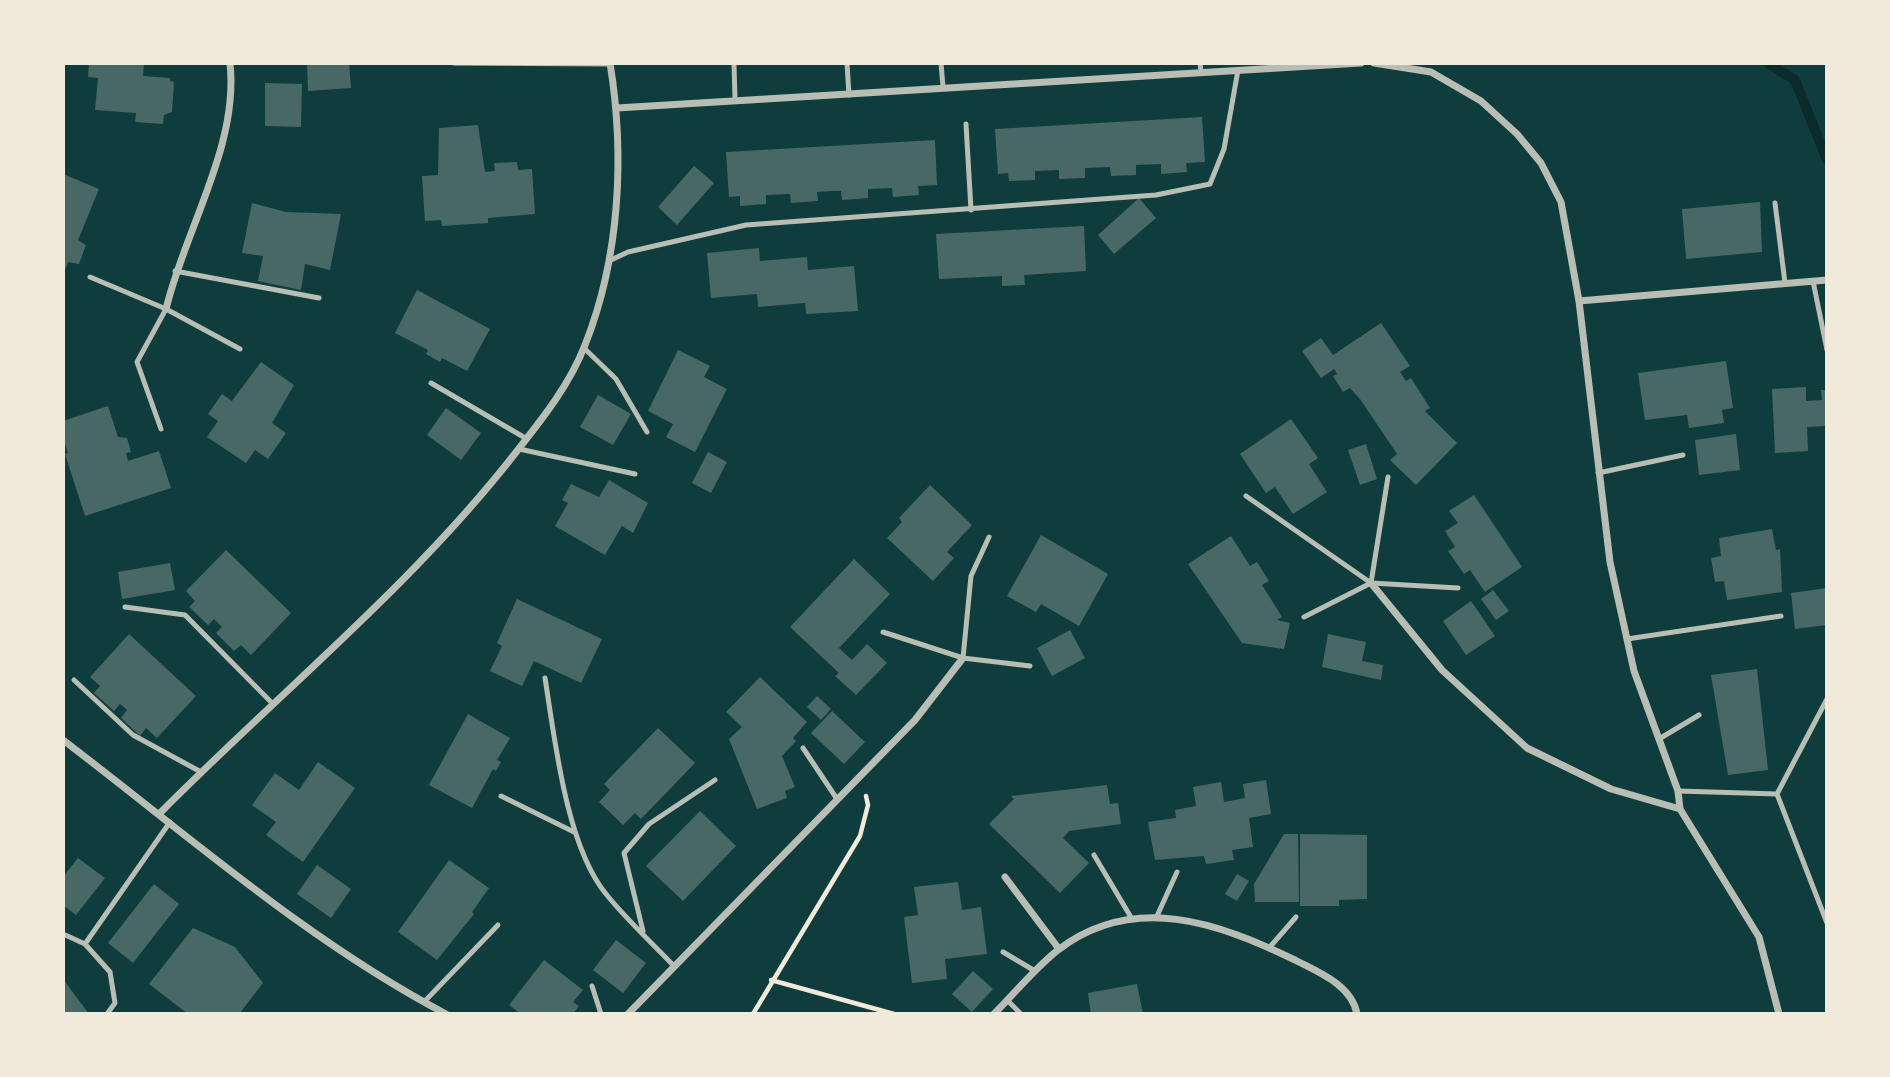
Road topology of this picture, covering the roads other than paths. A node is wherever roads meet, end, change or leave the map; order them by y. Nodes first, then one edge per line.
1 (230, 63) edge
2 (454, 63) edge
3 (734, 63) edge
4 (847, 63) edge
5 (942, 63) edge
6 (1361, 63) edge
7 (1374, 63) edge
8 (610, 64) edge
9 (1200, 67) edge
10 (1238, 70) junction
11 (943, 87) junction
12 (849, 95) junction
13 (735, 100) junction
14 (617, 108) junction
15 (966, 124) dead end
16 (1775, 203) dead end
17 (971, 209) junction
18 (611, 260) junction
19 (175, 271) junction
20 (90, 277) dead end
21 (1827, 280) edge
22 (1812, 281) junction
23 (1785, 284) junction
24 (318, 298) dead end
25 (1579, 301) junction
26 (166, 309) junction
27 (584, 348) junction
28 (240, 349) dead end
29 (1827, 350) edge
30 (430, 383) dead end
31 (161, 429) dead end
32 (647, 432) dead end
33 (527, 439) junction
34 (519, 449) junction
35 (1683, 455) dead end
36 (1598, 472) junction
37 (635, 474) dead end
38 (1388, 477) dead end
39 (1246, 496) dead end
40 (989, 537) dead end
41 (1371, 583) junction
42 (1458, 588) dead end
43 (125, 607) dead end
44 (1781, 616) dead end
45 (1304, 617) dead end
46 (883, 632) dead end
47 (1627, 639) junction
48 (963, 658) junction
49 (1030, 666) dead end
50 (545, 678) dead end
51 (74, 680) dead end
52 (1827, 699) edge
53 (272, 704) junction
54 (1699, 715) dead end
55 (1659, 739) junction
56 (63, 740) edge
57 (803, 748) dead end
58 (201, 772) junction
59 (716, 780) dead end
60 (1678, 792) junction
61 (1777, 794) junction
62 (501, 796) dead end
63 (837, 799) junction
64 (1680, 809) junction
65 (160, 813) junction
66 (170, 822) junction
67 (574, 832) junction
68 (1094, 855) dead end
69 (1177, 872) dead end
70 (1005, 877) dead end
71 (1157, 916) junction
72 (1296, 917) dead end
73 (1132, 919) junction
74 (1827, 923) edge
75 (498, 925) dead end
76 (63, 934) edge
77 (644, 934) junction
78 (85, 944) junction
79 (1269, 948) junction
80 (1059, 949) junction
81 (1003, 952) dead end
82 (673, 965) junction
83 (1035, 971) junction
84 (592, 986) dead end
85 (1007, 1000) junction
86 (424, 1002) junction
87 (107, 1014) edge
88 (446, 1014) edge
89 (601, 1014) edge
90 (628, 1014) edge
91 (994, 1014) edge
92 (1021, 1014) edge
93 (1357, 1014) edge
94 (1779, 1014) edge

1 - 19 street
2 - 8 lane
3 - 13 lane
4 - 12 lane
5 - 11 lane
6 - 10 street
7 - 25 street
8 - 14 street
9 - 10 street
9 - 11 street
10 - 17 lane
11 - 12 street
12 - 13 street
13 - 14 street
14 - 18 street
15 - 17 lane
16 - 23 lane
17 - 18 lane
18 - 27 street
19 - 24 lane
19 - 26 street
20 - 26 lane
21 - 22 street
22 - 23 street
22 - 29 lane
23 - 25 street
25 - 36 street
26 - 28 lane
26 - 31 lane
27 - 32 lane
27 - 33 street
30 - 33 lane
33 - 34 street
34 - 37 lane
34 - 53 street
35 - 36 lane
36 - 47 street
38 - 41 lane
39 - 41 lane
40 - 48 lane
41 - 42 lane
41 - 45 lane
41 - 64 street
43 - 53 lane
44 - 47 lane
46 - 48 lane
47 - 55 street
48 - 49 lane
48 - 63 street
50 - 67 lane
51 - 58 lane
52 - 61 lane
53 - 58 street
54 - 55 lane
55 - 60 street
56 - 65 street
57 - 63 lane
58 - 65 street
59 - 77 lane
60 - 61 lane
60 - 64 street
61 - 74 lane
62 - 67 lane
63 - 82 street
64 - 94 street
65 - 66 street
66 - 78 lane
66 - 86 street
67 - 77 lane
68 - 73 lane
69 - 71 lane
70 - 80 street
71 - 73 street
71 - 79 street
72 - 79 lane
73 - 80 street
75 - 86 lane
76 - 78 lane
77 - 82 lane
78 - 87 lane
79 - 93 street
80 - 83 street
81 - 83 lane
82 - 90 street
83 - 85 street
84 - 89 lane
85 - 91 street
85 - 92 lane
86 - 88 street

